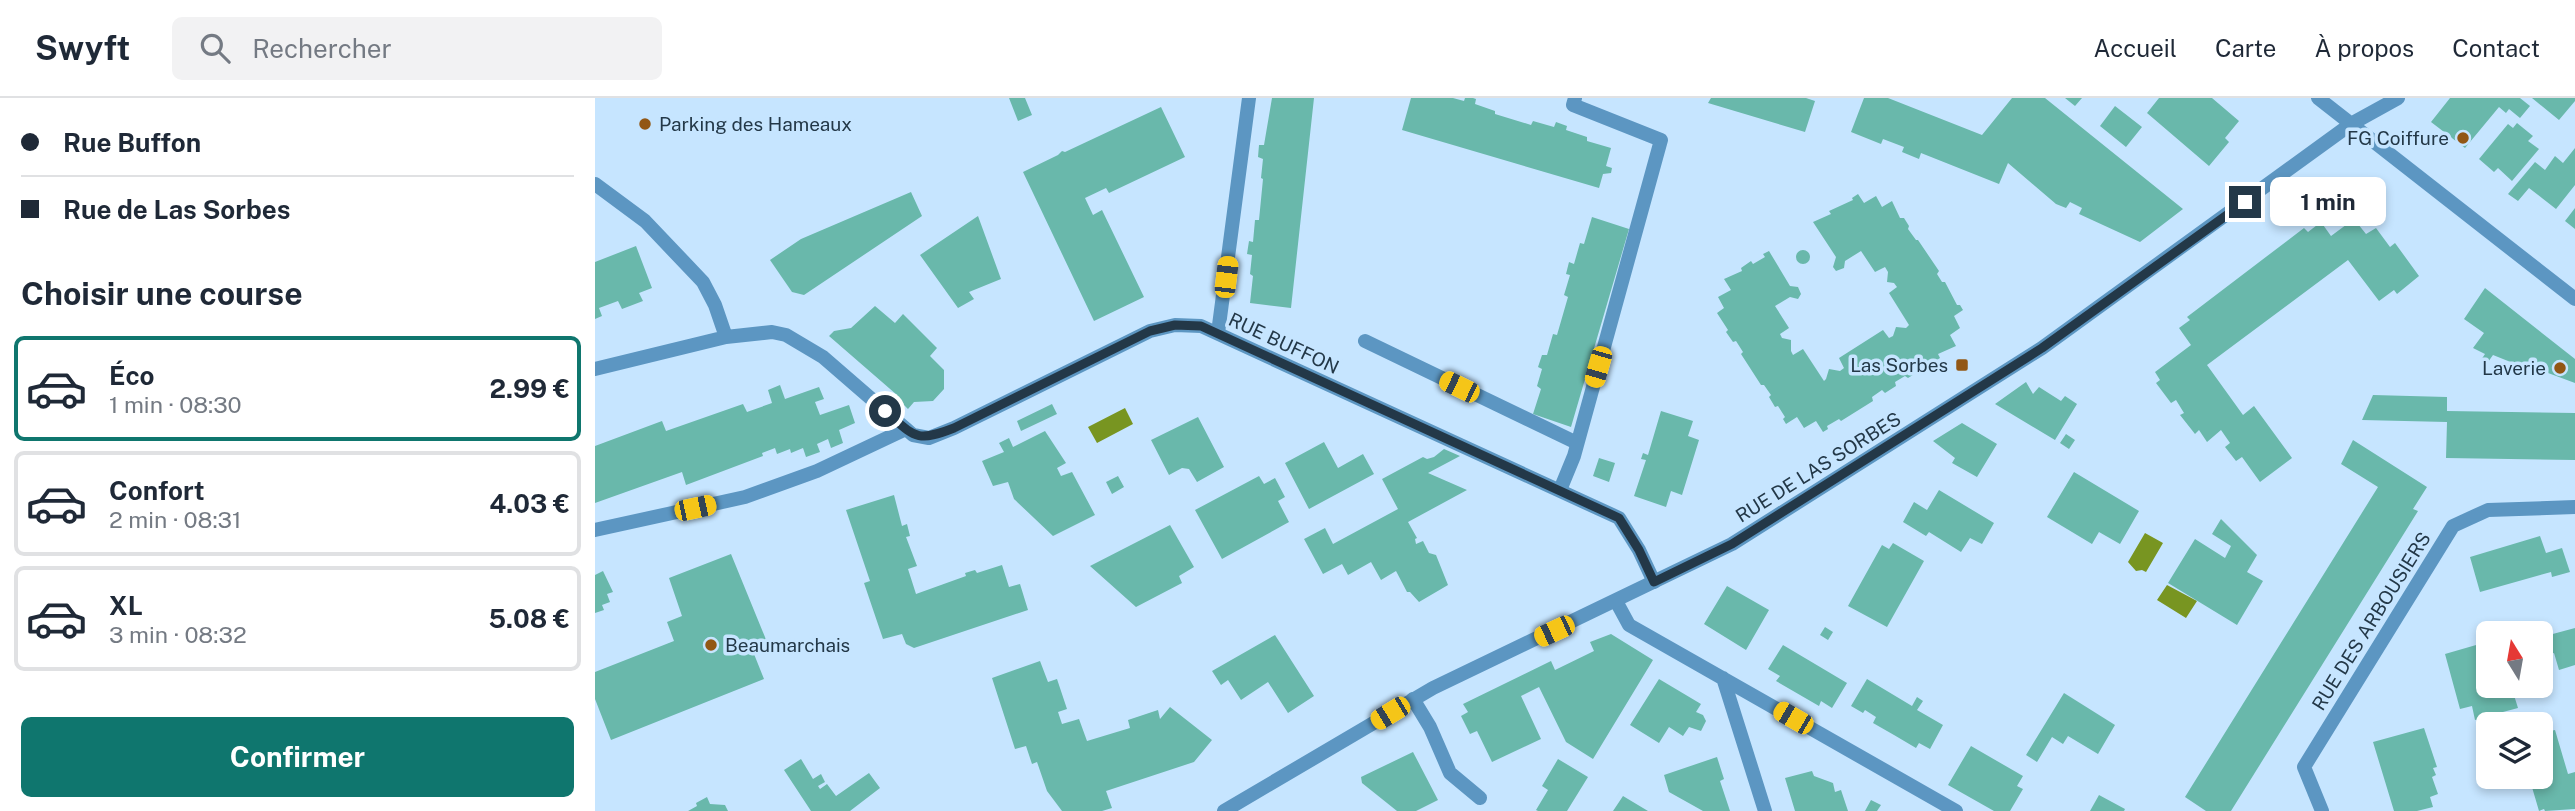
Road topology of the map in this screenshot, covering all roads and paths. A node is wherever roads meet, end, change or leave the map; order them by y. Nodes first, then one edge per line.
1 (1249, 98) edge
2 (1575, 98) edge
3 (2318, 98) edge
4 (2398, 98) edge
5 (2351, 124) junction
6 (595, 184) edge
7 (2575, 299) edge
8 (1218, 333) junction
9 (726, 337) junction
10 (1365, 341) dead end
11 (595, 369) edge
12 (906, 429) junction
13 (1577, 443) junction
14 (1560, 490) junction
15 (2575, 507) edge
16 (595, 530) edge
17 (1654, 582) junction
18 (1616, 601) junction
19 (1723, 678) junction
20 (1413, 699) junction
21 (1480, 798) dead end
22 (1224, 811) edge
23 (1765, 811) edge
24 (1956, 811) edge
25 (2322, 811) edge

1 - 8 street
2 - 13 street
3 - 5 street
4 - 5 street, RUE DE LAS SORBES
5 - 7 street
5 - 17 street, RUE DE LAS SORBES
6 - 9 street
8 - 12 street, RUE BUFFON
8 - 14 street, RUE BUFFON
9 - 11 street
9 - 12 street
10 - 13 street
12 - 16 street
13 - 14 street
14 - 17 street, RUE BUFFON
15 - 25 street, RUE DES ARBOUSIERS
17 - 18 street, RUE DE LAS SORBES
18 - 19 street
18 - 20 street, RUE DE LAS SORBES
19 - 23 street
19 - 24 street
20 - 21 street
20 - 22 street, RUE DE LAS SORBES

